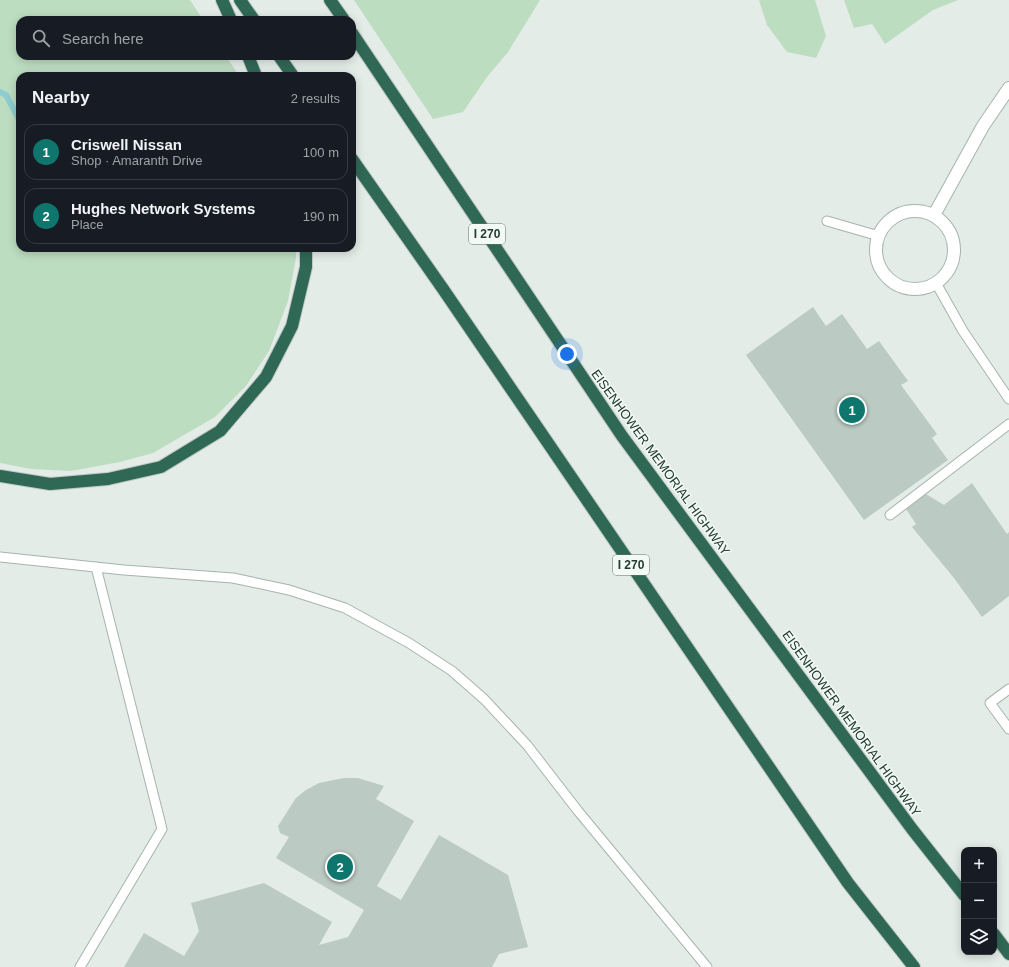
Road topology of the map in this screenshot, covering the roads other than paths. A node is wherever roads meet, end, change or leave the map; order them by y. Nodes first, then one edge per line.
1 (222, 0) edge
2 (240, 0) edge
3 (330, 0) edge
4 (229, 16) edge
5 (251, 16) edge
6 (341, 16) edge
7 (356, 39) edge
8 (250, 60) edge
9 (282, 60) edge
10 (254, 72) edge
11 (290, 72) edge
12 (1009, 88) edge
13 (356, 166) edge
14 (934, 215) junction
15 (827, 221) dead end
16 (879, 236) junction
17 (306, 252) edge
18 (936, 283) junction
19 (1009, 399) edge
20 (1009, 424) edge
21 (0, 476) edge
22 (890, 515) dead end
23 (0, 557) edge
24 (96, 567) junction
25 (1009, 689) edge
26 (1009, 729) edge
27 (961, 891) edge
28 (997, 938) edge
29 (1009, 954) edge
30 (80, 967) edge
31 (707, 967) edge
32 (914, 967) edge

1 - 4 highway
2 - 5 highway
3 - 6 highway
7 - 27 highway, EISENHOWER MEMORIAL HIGHWAY / I 270
8 - 10 highway
9 - 11 highway
12 - 14 street
13 - 32 highway, I 270
14 - 16 street
14 - 18 street
15 - 16 lane
16 - 18 street
17 - 21 highway
18 - 19 lane
20 - 22 lane
23 - 24 lane
24 - 30 lane
24 - 31 lane
25 - 26 lane
28 - 29 highway

